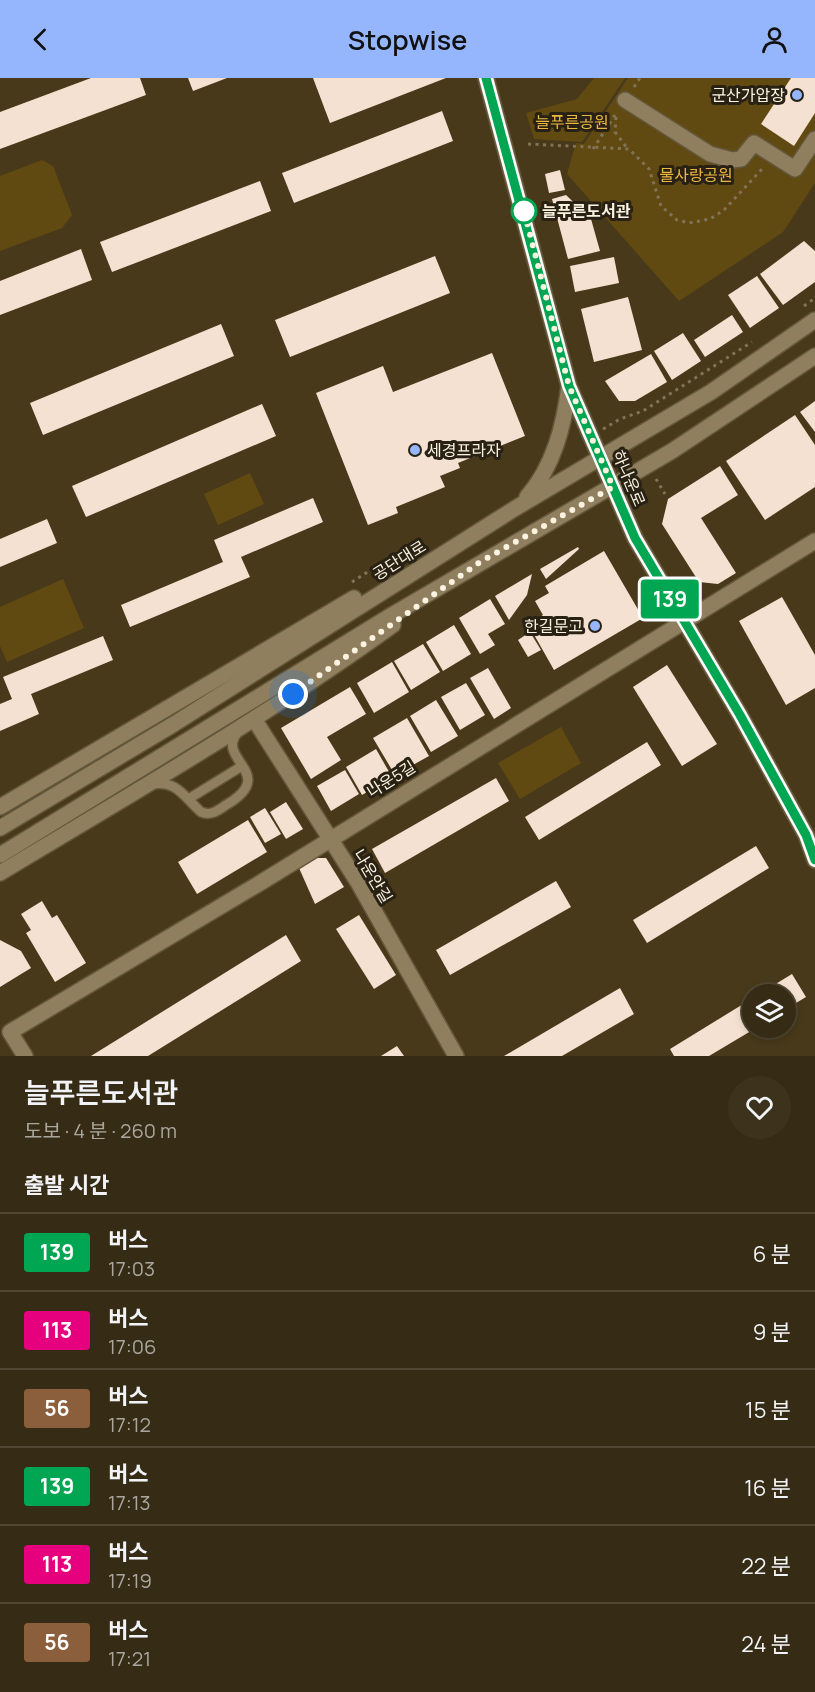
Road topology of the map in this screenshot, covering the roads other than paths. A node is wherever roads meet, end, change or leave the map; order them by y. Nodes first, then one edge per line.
1 (486, 78) edge
2 (625, 100) dead end
3 (815, 139) edge
4 (815, 320) edge
5 (815, 356) edge
6 (569, 386) junction
7 (600, 457) junction
8 (613, 487) junction
9 (514, 508) junction
10 (815, 541) edge
11 (480, 562) junction
12 (683, 620) junction
13 (249, 722) junction
14 (242, 766) junction
15 (147, 785) junction
16 (190, 798) junction
17 (0, 807) edge
18 (0, 828) edge
19 (329, 838) junction
20 (0, 855) edge
21 (815, 860) edge
22 (0, 873) edge
23 (25, 1056) edge
24 (456, 1056) edge

1 - 6 street, 하나운로
2 - 3 street
4 - 7 street, 공단대로
5 - 8 street
6 - 7 street, 하나운로
6 - 9 street
7 - 8 street, 하나운로
7 - 9 street, 공단대로
8 - 11 street
8 - 12 street, 하나운로
9 - 17 street
9 - 18 street, 공단대로
10 - 12 street, 나운5길
11 - 13 street
11 - 20 street
12 - 19 street, 나운5길
12 - 21 street, 하나운로
13 - 14 lane
13 - 15 street
13 - 19 street, 나운안길
14 - 16 lane
14 - 16 lane
15 - 16 lane
15 - 22 street
19 - 23 street, 나운5길
19 - 24 street, 나운안길

